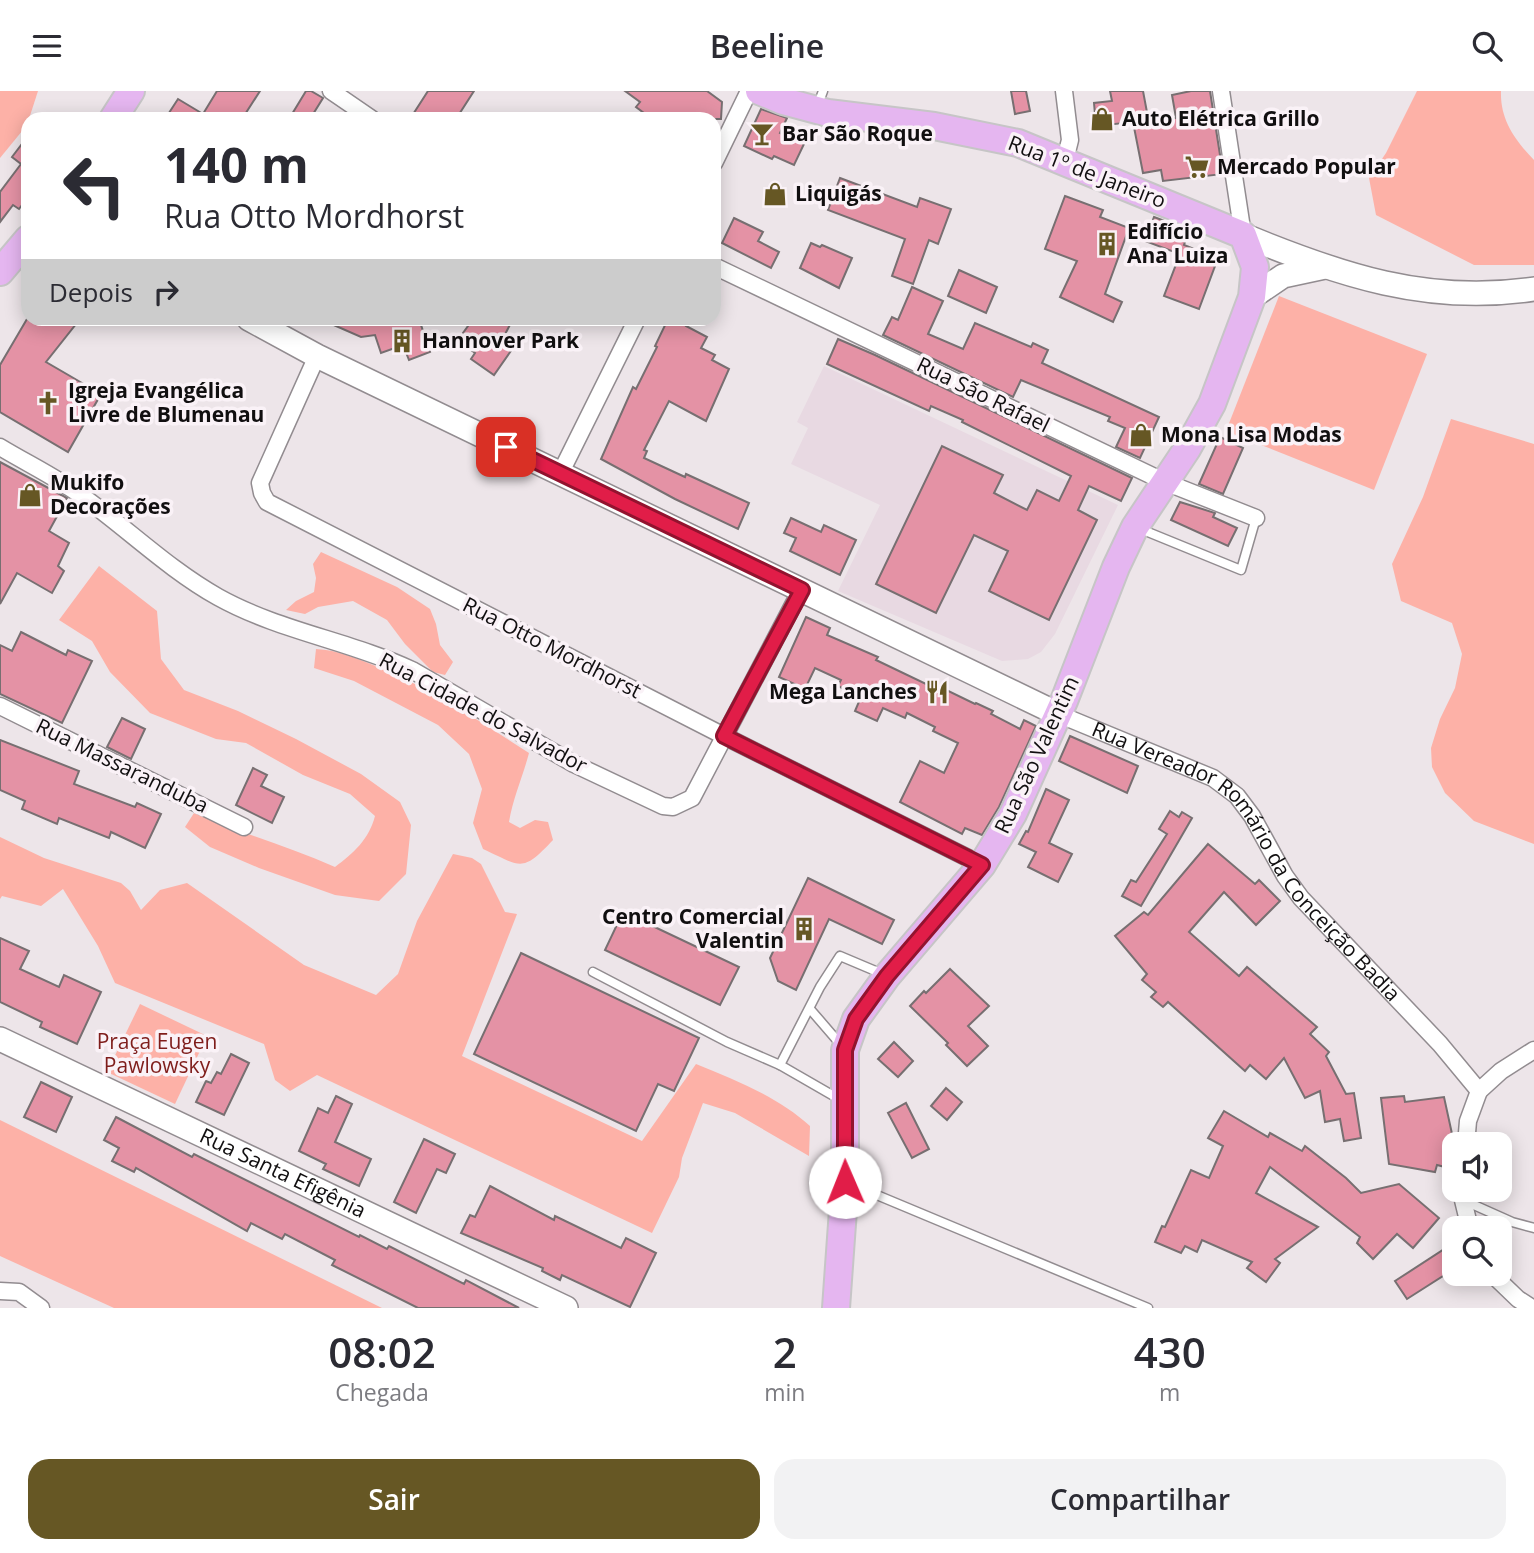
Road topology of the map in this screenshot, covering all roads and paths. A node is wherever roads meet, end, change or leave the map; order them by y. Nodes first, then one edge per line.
1 (131, 91) edge
2 (331, 91) edge
3 (749, 91) edge
4 (759, 91) edge
5 (1064, 91) edge
6 (1221, 91) edge
7 (819, 100) edge
8 (118, 112) edge
9 (362, 112) edge
10 (721, 149) edge
11 (1065, 160) junction
12 (1243, 235) junction
13 (21, 247) edge
14 (1325, 267) junction
15 (721, 269) edge
16 (0, 272) edge
17 (1534, 289) edge
18 (1252, 297) junction
19 (262, 326) edge
20 (634, 326) edge
21 (317, 356) junction
22 (0, 447) edge
23 (560, 474) junction
24 (1165, 482) junction
25 (1256, 518) joint
26 (1135, 527) junction
27 (802, 590) junction
28 (0, 706) edge
29 (1058, 714) junction
30 (724, 736) junction
31 (244, 827) dead end
32 (982, 865) junction
33 (593, 972) dead end
34 (887, 976) junction
35 (810, 1010) junction
36 (0, 1039) edge
37 (845, 1050) junction
38 (1534, 1050) edge
39 (780, 1065) junction
40 (1479, 1091) junction
41 (844, 1103) junction
42 (1467, 1132) edge
43 (845, 1182) junction
44 (1476, 1202) edge
45 (1534, 1228) edge
46 (1504, 1286) edge
47 (0, 1291) edge
48 (41, 1308) edge
49 (566, 1308) edge
50 (836, 1308) edge
51 (1148, 1308) edge
52 (1532, 1308) edge

1 - 8 main road
2 - 9 street
3 - 10 street
4 - 7 main road, Rua 1º de Janeiro
5 - 11 street
6 - 12 street
7 - 11 main road, Rua 1º de Janeiro
11 - 12 main road, Rua 1º de Janeiro
12 - 14 street, Rua 1º de Janeiro
12 - 18 main road, Rua São Valentim
13 - 16 main road
14 - 17 street, Rua 1º de Janeiro
14 - 18 street, Rua 1º de Janeiro
15 - 24 street, Rua São Rafael
18 - 24 main road, Rua São Valentim
19 - 21 street, Rua Vereador Romário da Conceição Badia
20 - 23 street
21 - 23 street, Rua Vereador Romário da Conceição Badia
21 - 30 street, Rua Otto Mordhorst
22 - 30 street, Rua Cidade do Salvador
23 - 27 street, Rua Vereador Romário da Conceição Badia
24 - 25 street, Rua São Rafael
24 - 26 main road, Rua São Valentim
25 - 26 lane
26 - 29 main road, Rua São Valentim
27 - 29 street, Rua Vereador Romário da Conceição Badia
27 - 30 street, Rua Cidade do Salvador
28 - 31 street, Rua Massaranduba
29 - 32 main road, Rua São Valentim
29 - 40 street, Rua Vereador Romário da Conceição Badia
30 - 32 street, Rua Otto Mordhorst
32 - 34 main road, Rua São Valentim
33 - 39 lane
34 - 35 lane
34 - 37 main road, Rua São Valentim
35 - 37 lane
35 - 39 lane
36 - 49 street, Rua Santa Efigênia
37 - 41 main road, Rua São Valentim
38 - 40 street
39 - 41 lane
40 - 42 street
41 - 43 main road, Rua São Valentim
43 - 50 main road, Rua São Valentim
43 - 51 lane
44 - 45 lane
46 - 52 street
47 - 48 street

